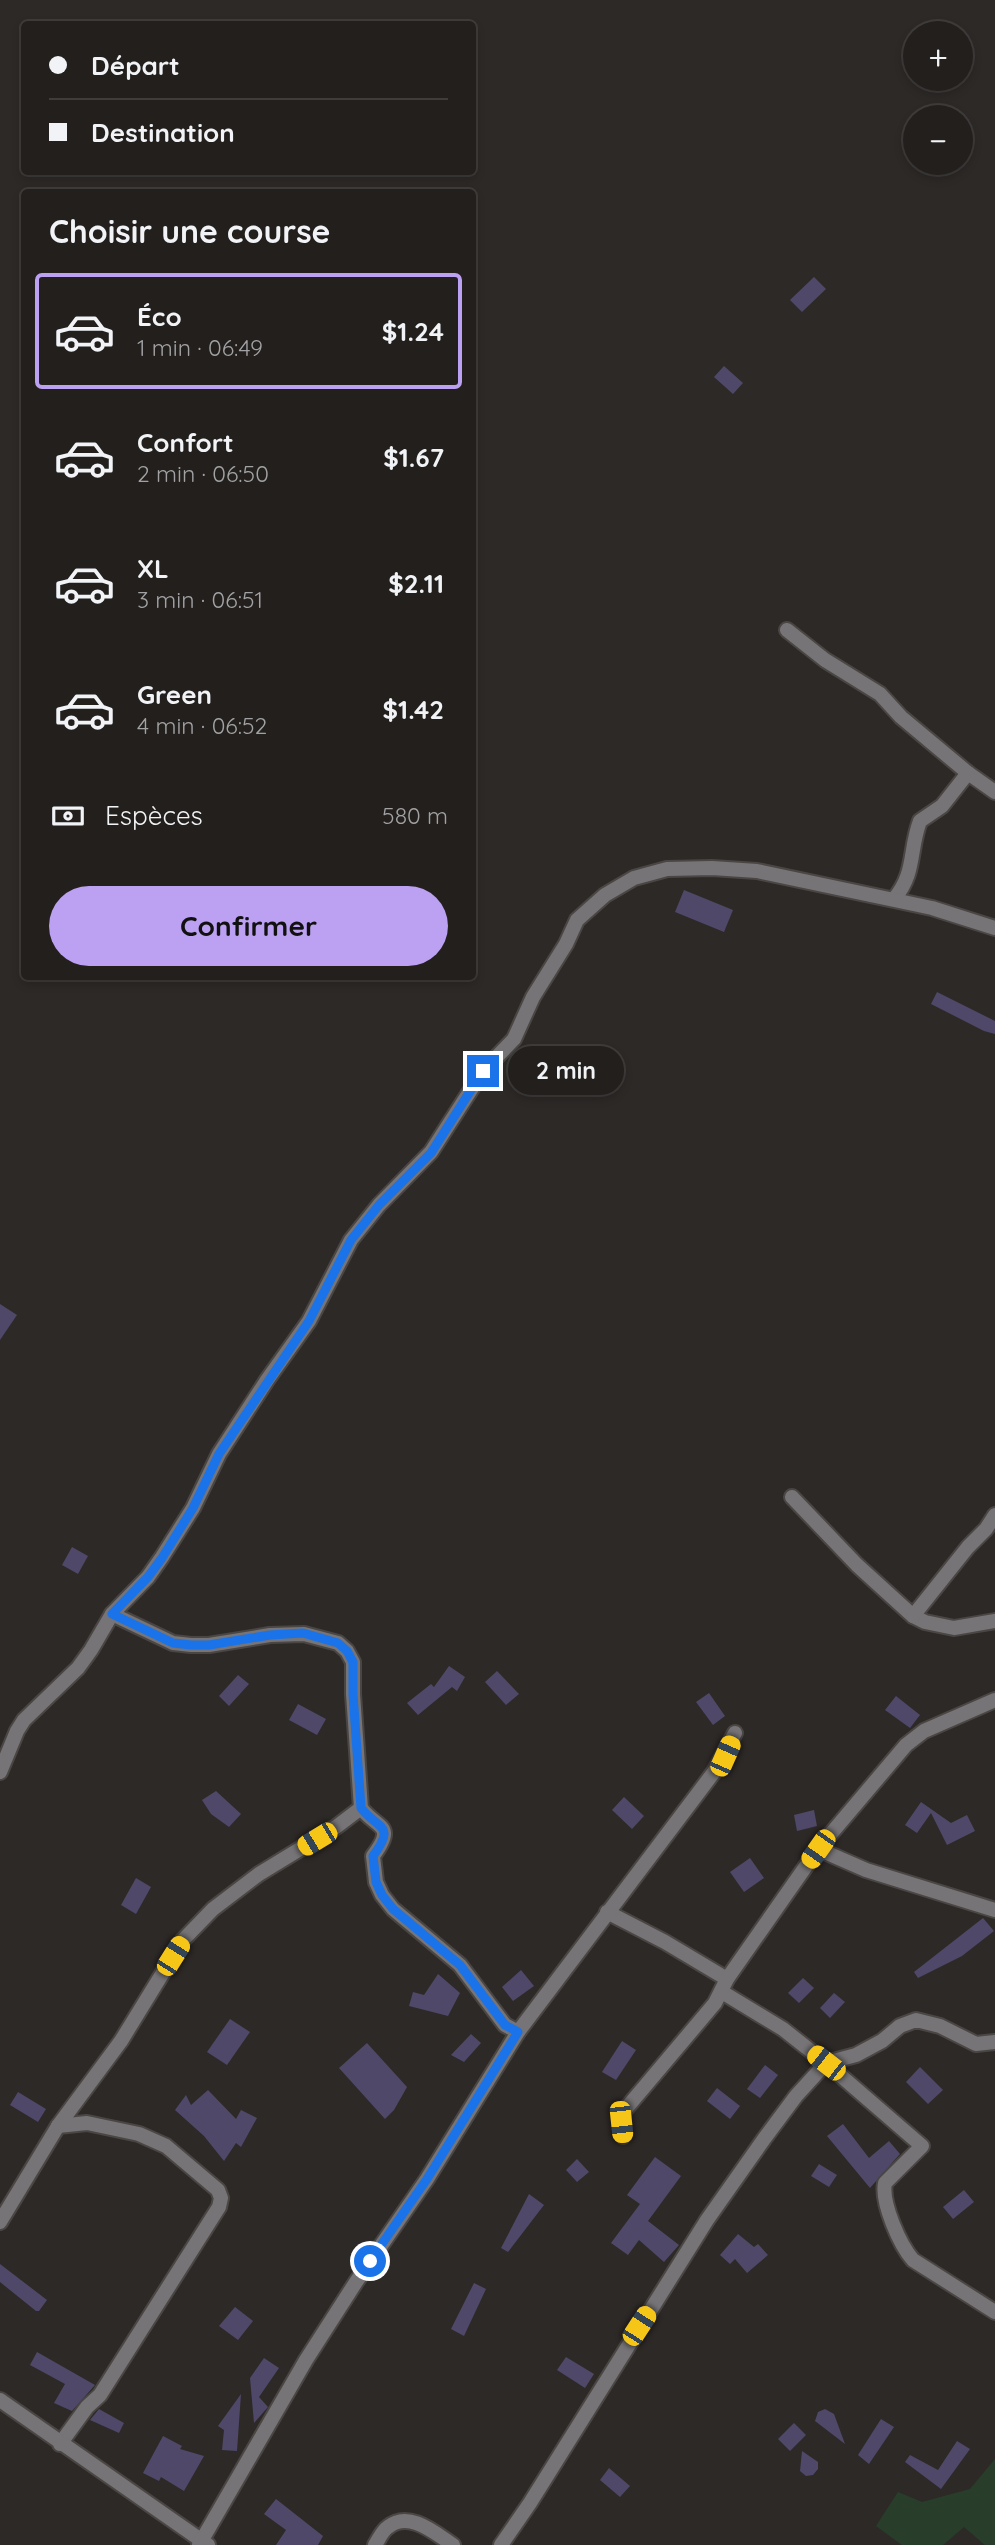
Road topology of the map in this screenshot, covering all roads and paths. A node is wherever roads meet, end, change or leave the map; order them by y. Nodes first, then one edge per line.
1 (787, 630) dead end
2 (968, 773) junction
3 (995, 792) edge
4 (894, 900) junction
5 (995, 928) edge
6 (792, 1497) dead end
7 (995, 1515) edge
8 (112, 1614) junction
9 (913, 1616) junction
10 (995, 1621) edge
11 (995, 1700) edge
12 (735, 1733) dead end
13 (0, 1772) edge
14 (361, 1808) junction
15 (818, 1849) junction
16 (995, 1910) edge
17 (607, 1912) junction
18 (724, 1986) junction
19 (518, 2032) junction
20 (995, 2042) edge
21 (826, 2063) junction
22 (58, 2126) junction
23 (623, 2136) dead end
24 (0, 2222) edge
25 (995, 2312) edge
26 (0, 2400) edge
27 (60, 2444) junction
28 (203, 2544) edge
29 (375, 2545) edge
30 (453, 2545) edge
31 (501, 2545) edge

1 - 2 street
2 - 3 street
2 - 4 street
4 - 5 street
4 - 8 street
6 - 9 street
7 - 9 street
8 - 13 street
8 - 14 street
9 - 10 street
11 - 15 street
12 - 17 street
14 - 19 street
14 - 22 street
15 - 16 street
15 - 18 street
17 - 18 street
17 - 19 street
18 - 21 street
18 - 23 street
19 - 28 street
20 - 21 street
21 - 25 street
21 - 31 street
22 - 24 street
22 - 27 street
26 - 27 street
27 - 28 street
29 - 30 street

